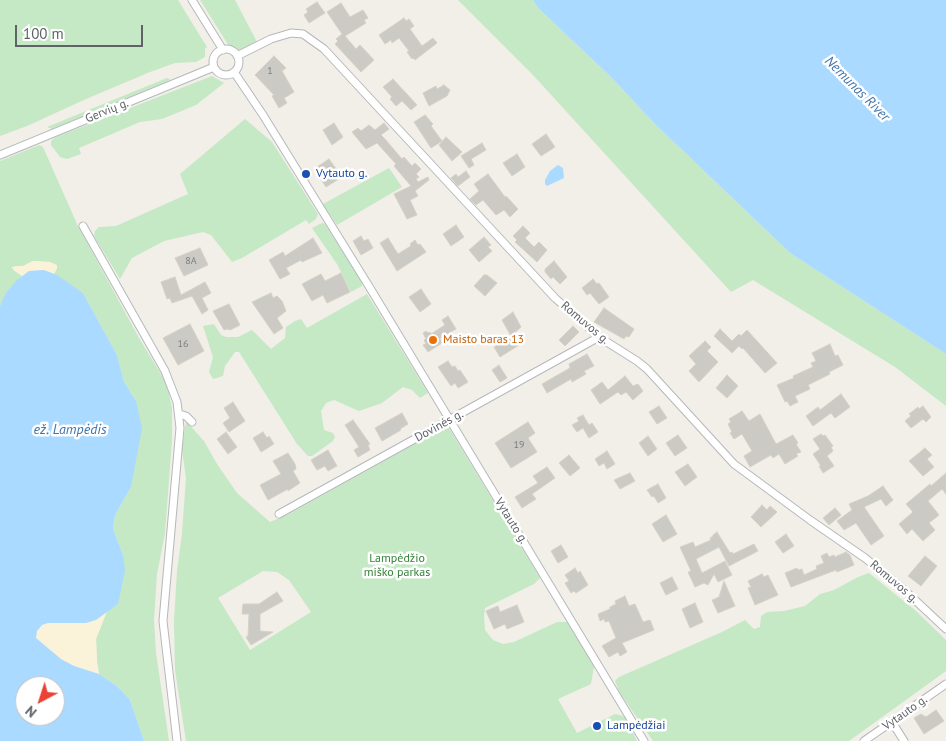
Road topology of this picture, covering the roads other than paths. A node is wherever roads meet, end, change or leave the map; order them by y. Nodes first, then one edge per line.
1 (192, 0) edge
2 (223, 50) junction
3 (237, 56) junction
4 (214, 67) junction
5 (234, 72) junction
6 (0, 155) edge
7 (83, 226) dead end
8 (599, 338) junction
9 (179, 414) junction
10 (449, 420) junction
11 (192, 422) dead end
12 (279, 514) dead end
13 (946, 629) edge
14 (946, 684) edge
15 (892, 722) junction
16 (177, 741) edge
17 (644, 741) edge
18 (864, 741) edge
19 (904, 741) edge

1 - 2 street
2 - 3 street
2 - 4 street
3 - 5 street
3 - 8 street, Romuvos g.
4 - 5 street
4 - 6 street, Gervių g.
5 - 10 street, Vytauto g.
7 - 9 street
8 - 10 street, Dovinės g.
8 - 13 street, Romuvos g.
9 - 11 street
9 - 16 street
10 - 12 street, Dovinės g.
10 - 17 street, Vytauto g.
14 - 15 street, Vytauto g.
15 - 18 street, Vytauto g.
15 - 19 street

